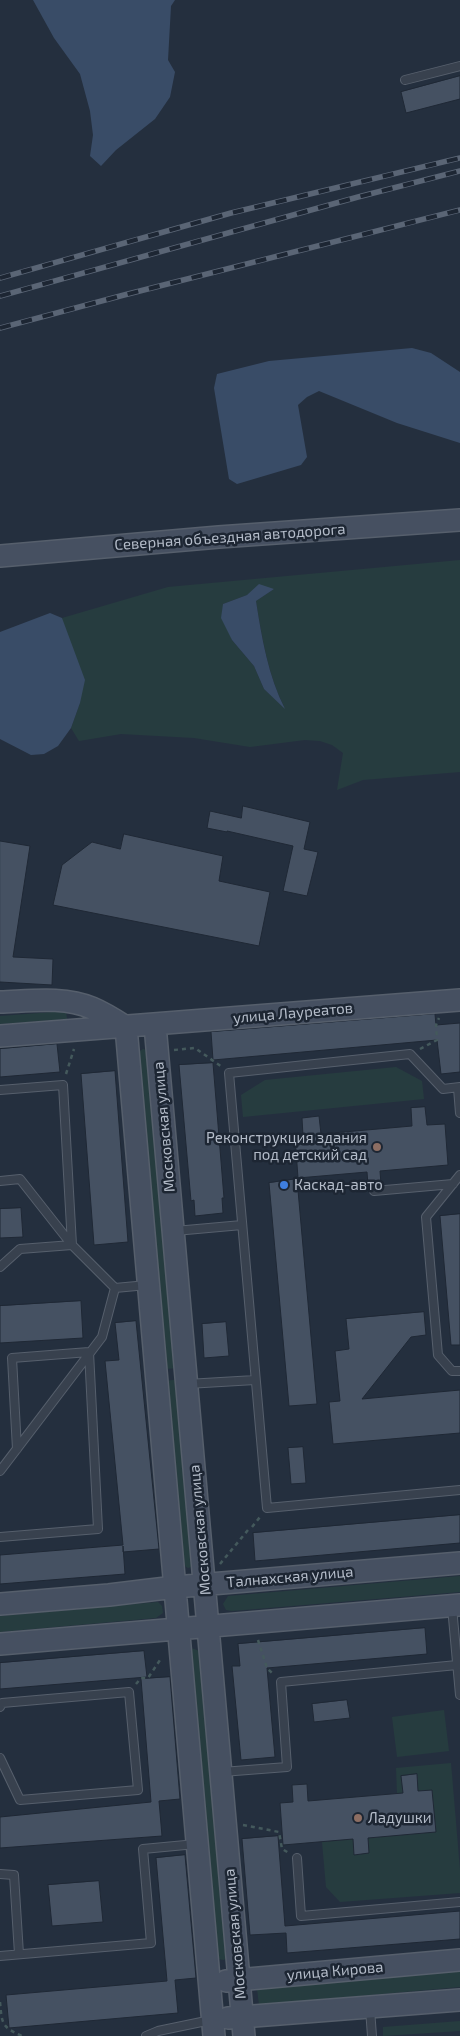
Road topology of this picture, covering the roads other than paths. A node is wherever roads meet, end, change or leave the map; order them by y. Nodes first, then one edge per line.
1 (460, 66) edge
2 (406, 80) dead end
3 (460, 520) edge
4 (0, 556) edge
5 (453, 1001) edge
6 (0, 1002) edge
7 (155, 1024) junction
8 (126, 1026) junction
9 (0, 1036) edge
10 (459, 1087) edge
11 (0, 1090) edge
12 (460, 1113) edge
13 (460, 1175) edge
14 (0, 1181) edge
15 (453, 1184) junction
16 (374, 1191) dead end
17 (242, 1225) junction
18 (173, 1231) junction
19 (72, 1245) junction
20 (0, 1267) edge
21 (149, 1285) junction
22 (116, 1288) junction
23 (89, 1352) junction
24 (460, 1371) edge
25 (255, 1380) junction
26 (187, 1384) junction
27 (16, 1449) junction
28 (0, 1471) edge
29 (460, 1490) edge
30 (0, 1537) edge
31 (460, 1563) edge
32 (210, 1576) junction
33 (175, 1587) junction
34 (0, 1604) edge
35 (456, 1605) edge
36 (208, 1626) junction
37 (179, 1629) junction
38 (0, 1644) edge
39 (457, 1665) junction
40 (460, 1695) edge
41 (0, 1707) edge
42 (0, 1758) edge
43 (221, 1772) junction
44 (198, 1844) junction
45 (297, 1858) dead end
46 (0, 1874) edge
47 (460, 1902) edge
48 (19, 1954) junction
49 (0, 1956) edge
50 (460, 1960) edge
51 (239, 1980) junction
52 (210, 1982) junction
53 (460, 2000) edge
54 (370, 2007) junction
55 (243, 2027) edge
56 (214, 2028) edge
57 (158, 2033) edge
58 (146, 2036) edge
59 (372, 2036) edge

1 - 2 lane
3 - 4 street, Северная объездная автодорога
5 - 7 street, улица Лауреатов
6 - 8 street
7 - 8 street, улица Лауреатов
7 - 18 street, Московская улица
8 - 9 street, улица Лауреатов
8 - 21 street, Московская улица
10 - 12 lane
10 - 17 lane
11 - 19 lane
13 - 15 lane
14 - 19 lane
15 - 16 lane
15 - 24 lane
17 - 18 lane
17 - 25 lane
18 - 26 street, Московская улица
19 - 20 lane
19 - 22 lane
21 - 22 lane
21 - 33 street, Московская улица
22 - 23 lane
23 - 27 lane
23 - 27 lane
23 - 30 lane
25 - 26 lane
25 - 29 lane
26 - 32 street, Московская улица
27 - 28 lane
31 - 32 street, Талнахская улица
32 - 33 street, Талнахская улица
32 - 36 street, Московская улица
33 - 34 street, Талнахская улица
33 - 37 street, Московская улица
35 - 36 street
35 - 39 lane
36 - 37 street
36 - 43 street, Московская улица
37 - 38 street
37 - 44 street, Московская улица
39 - 40 lane
39 - 43 lane
41 - 42 lane
43 - 51 street, Московская улица
44 - 48 lane
44 - 52 street, Московская улица
45 - 47 lane
46 - 48 lane
48 - 49 lane
50 - 51 street, улица Кирова
51 - 52 street, улица Кирова
51 - 55 street, Московская улица
52 - 56 street, Московская улица
53 - 54 street
54 - 55 street
54 - 59 lane
55 - 56 street
56 - 57 lane
57 - 58 lane

